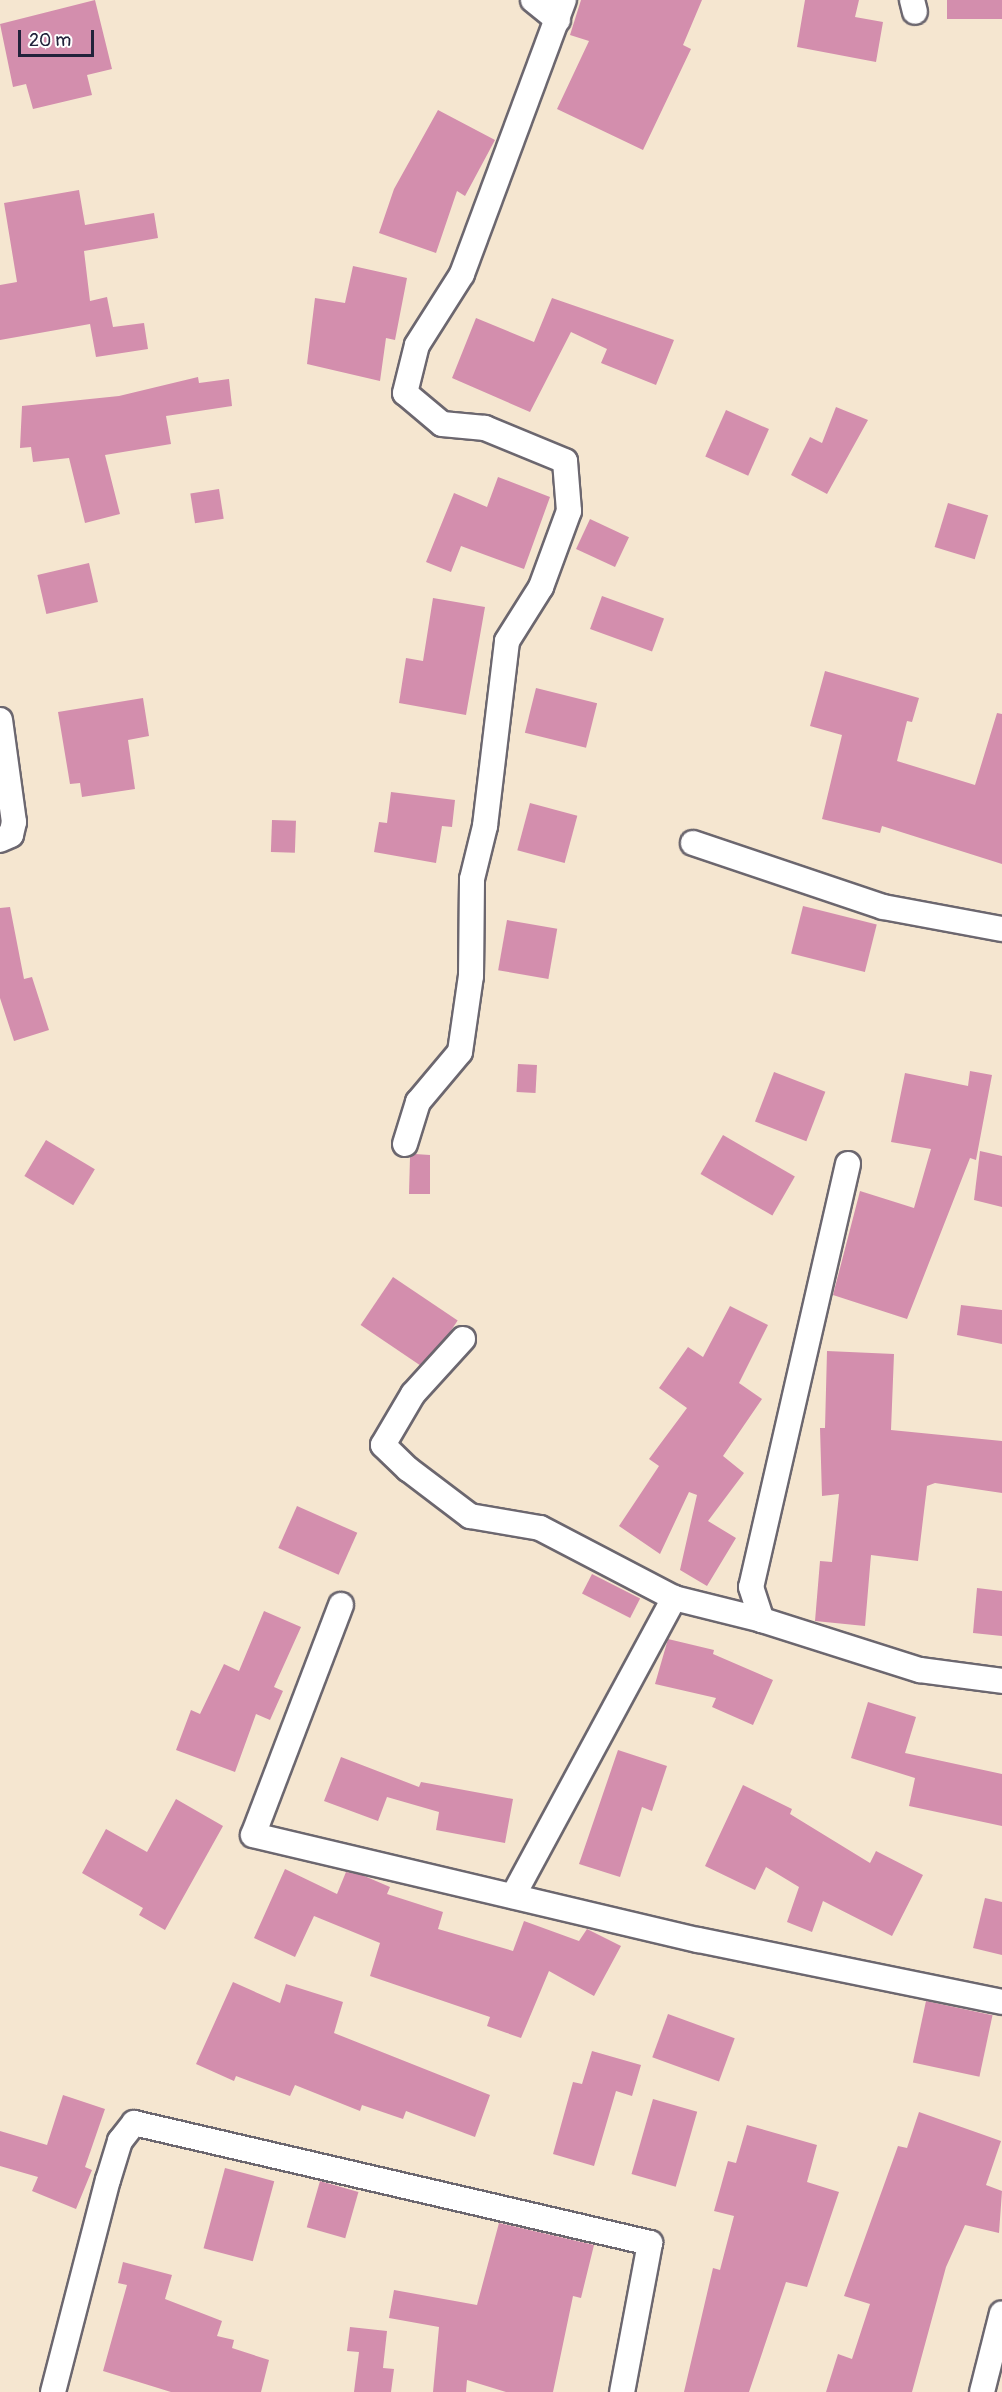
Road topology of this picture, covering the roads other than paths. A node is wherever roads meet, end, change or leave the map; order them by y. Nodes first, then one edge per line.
1 (533, 0) edge
2 (561, 10) edge
3 (0, 720) edge
4 (0, 840) edge
5 (693, 843) dead end
6 (1002, 929) edge
7 (405, 1144) dead end
8 (848, 1164) dead end
9 (463, 1339) dead end
10 (674, 1598) junction
11 (341, 1605) dead end
12 (762, 1620) junction
13 (1002, 1681) edge
14 (513, 1896) junction
15 (1002, 2002) edge
16 (1002, 2313) edge
17 (53, 2392) edge
18 (622, 2392) edge
19 (982, 2392) edge

1 - 2 street
2 - 7 street
3 - 4 street
5 - 6 street
8 - 12 street
9 - 10 street
10 - 12 street
10 - 14 street
11 - 14 street
12 - 13 street
14 - 15 street
16 - 19 street
17 - 18 street

